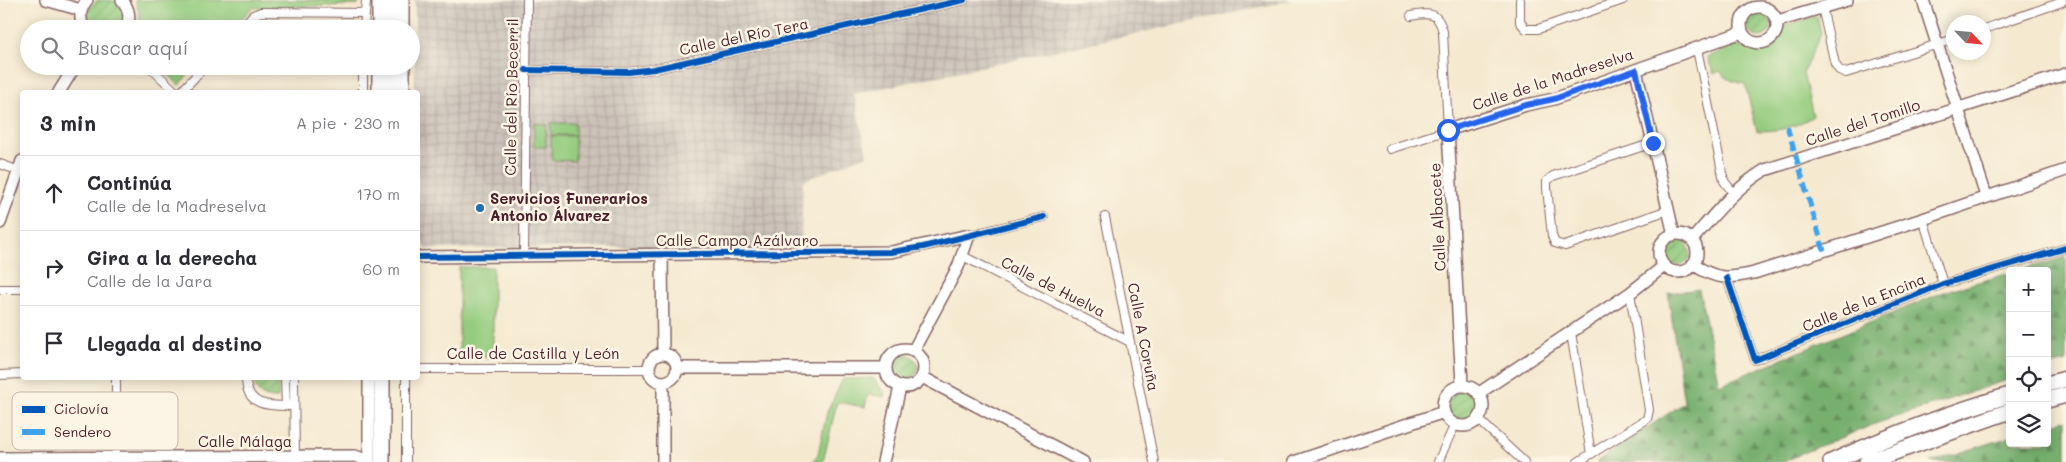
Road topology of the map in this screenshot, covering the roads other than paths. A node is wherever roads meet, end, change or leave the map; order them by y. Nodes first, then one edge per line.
1 (46, 0) edge
2 (122, 0) edge
3 (366, 0) edge
4 (380, 0) edge
5 (392, 0) edge
6 (403, 0) edge
7 (527, 0) edge
8 (964, 0) edge
9 (1520, 0) edge
10 (1623, 0) edge
11 (1847, 0) edge
12 (1923, 0) edge
13 (2062, 0) edge
14 (935, 3) edge
15 (1754, 3) edge
16 (84, 5) edge
17 (1822, 7) junction
18 (364, 12) junction
19 (1411, 16) dead end
20 (81, 20) edge
21 (128, 20) edge
22 (248, 20) edge
23 (364, 20) edge
24 (380, 20) edge
25 (392, 20) edge
26 (403, 20) edge
27 (1778, 21) junction
28 (1991, 27) edge
29 (1742, 32) junction
30 (1946, 42) edge
31 (1938, 45) junction
32 (1697, 49) junction
33 (526, 70) junction
34 (1636, 70) junction
35 (2066, 74) edge
36 (69, 75) edge
37 (158, 75) edge
38 (197, 75) edge
39 (363, 75) edge
40 (380, 75) edge
41 (392, 75) edge
42 (404, 75) edge
43 (60, 90) edge
44 (174, 90) edge
45 (183, 90) edge
46 (363, 90) edge
47 (380, 90) edge
48 (392, 90) edge
49 (404, 90) edge
50 (1957, 109) junction
51 (1448, 130) junction
52 (1653, 143) junction
53 (1390, 149) dead end
54 (0, 164) edge
55 (20, 168) edge
56 (2066, 170) edge
57 (20, 171) edge
58 (1734, 194) junction
59 (1986, 196) junction
60 (1668, 210) junction
61 (1044, 217) dead end
62 (1106, 217) dead end
63 (1923, 219) junction
64 (0, 223) edge
65 (970, 235) junction
66 (1674, 235) junction
67 (1692, 240) junction
68 (2066, 248) edge
69 (662, 254) junction
70 (420, 255) edge
71 (524, 255) junction
72 (962, 256) junction
73 (1693, 264) junction
74 (1664, 266) junction
75 (1727, 278) junction
76 (1943, 284) junction
77 (0, 289) edge
78 (20, 289) edge
79 (1630, 294) junction
80 (1571, 333) junction
81 (1130, 342) junction
82 (913, 351) junction
83 (663, 353) junction
84 (678, 368) junction
85 (885, 368) junction
86 (420, 369) edge
87 (648, 369) junction
88 (20, 374) edge
89 (0, 375) edge
90 (922, 377) junction
91 (2066, 379) edge
92 (246, 380) edge
93 (285, 380) edge
94 (294, 380) edge
95 (369, 380) edge
96 (382, 380) edge
97 (392, 380) edge
98 (406, 380) edge
99 (663, 383) junction
100 (2051, 383) edge
101 (1462, 385) junction
102 (900, 387) junction
103 (1479, 393) junction
104 (2066, 395) edge
105 (2006, 396) edge
106 (2051, 399) edge
107 (286, 406) junction
108 (294, 406) junction
109 (1444, 412) junction
110 (2006, 412) edge
111 (1478, 419) junction
112 (1455, 424) junction
113 (116, 450) edge
114 (1591, 454) junction
115 (116, 457) junction
116 (0, 458) edge
117 (295, 459) edge
118 (84, 460) edge
119 (154, 460) edge
120 (373, 462) edge
121 (392, 462) edge
122 (406, 462) edge
123 (663, 462) edge
124 (883, 462) edge
125 (1082, 462) edge
126 (1154, 462) edge
127 (1294, 462) edge
128 (1438, 462) edge
129 (1524, 462) edge
130 (1578, 462) edge
131 (1831, 462) edge
132 (1867, 462) edge

1 - 16 street
2 - 21 street
3 - 18 street
4 - 24 highway
5 - 25 highway
6 - 26 street
7 - 33 street, Calle del Río Becerril
8 - 14 street, Calle del Río Tera
9 - 10 street
11 - 17 street
12 - 31 street
13 - 28 street
14 - 33 street, Calle del Río Tera
15 - 27 street
15 - 29 street
16 - 20 street
17 - 27 street
17 - 31 street
18 - 22 street
18 - 23 street
19 - 51 street, Calle Albacete
27 - 29 street
29 - 32 street, Calle de la Madreselva
30 - 31 street
31 - 50 street
32 - 34 street, Calle de la Madreselva
32 - 58 street
33 - 71 street, Calle del Río Becerril
34 - 51 street, Calle de la Madreselva
34 - 52 street
35 - 50 street, Calle del Tomillo
36 - 43 street
37 - 44 street
38 - 45 street
39 - 46 street
40 - 47 highway
41 - 48 highway
42 - 49 street
50 - 58 street, Calle del Tomillo
50 - 59 street
51 - 53 street, Calle de la Madreselva
51 - 101 street, Calle Albacete
52 - 60 street
52 - 60 street
54 - 55 street
56 - 59 street
57 - 64 street
58 - 67 street, Calle del Tomillo
59 - 63 street
60 - 66 street
61 - 65 street, Calle Campo Azálvaro
62 - 81 street, Calle A Coruña
63 - 75 street
63 - 76 street, Calle de la Encina
65 - 69 street, Calle Campo Azálvaro
65 - 72 street
66 - 67 street
66 - 74 street
67 - 73 street
68 - 76 street, Calle de la Encina
69 - 71 street, Calle Campo Azálvaro
69 - 83 street
70 - 71 street, Calle Campo Azálvaro
72 - 81 street, Calle de Huelva
72 - 82 street
73 - 74 street
73 - 75 street
74 - 79 street
75 - 76 street, Calle de la Encina
77 - 78 street
79 - 80 street
79 - 114 street
80 - 103 street
80 - 114 street
81 - 126 street, Calle A Coruña
82 - 85 street
82 - 90 street
83 - 84 street
83 - 87 street
84 - 85 street
84 - 99 street
85 - 102 street
86 - 87 street, Calle de Castilla y León
87 - 99 street
88 - 89 street
90 - 102 street
90 - 125 street
91 - 100 highway
92 - 107 street
93 - 107 street
94 - 108 street
95 - 120 street
96 - 120 highway
97 - 121 highway
98 - 122 street
99 - 123 street
101 - 103 street
101 - 109 street
102 - 124 street
103 - 111 street
104 - 106 highway
105 - 131 highway
107 - 108 street
108 - 117 street
109 - 112 street
109 - 127 street
110 - 132 highway
111 - 112 street
111 - 129 street
112 - 128 street
113 - 115 street
114 - 130 street
115 - 118 street, Calle Málaga
115 - 119 street, Calle Málaga
116 - 118 street, Calle Málaga
117 - 119 street, Calle Málaga
117 - 120 street, Calle Málaga

